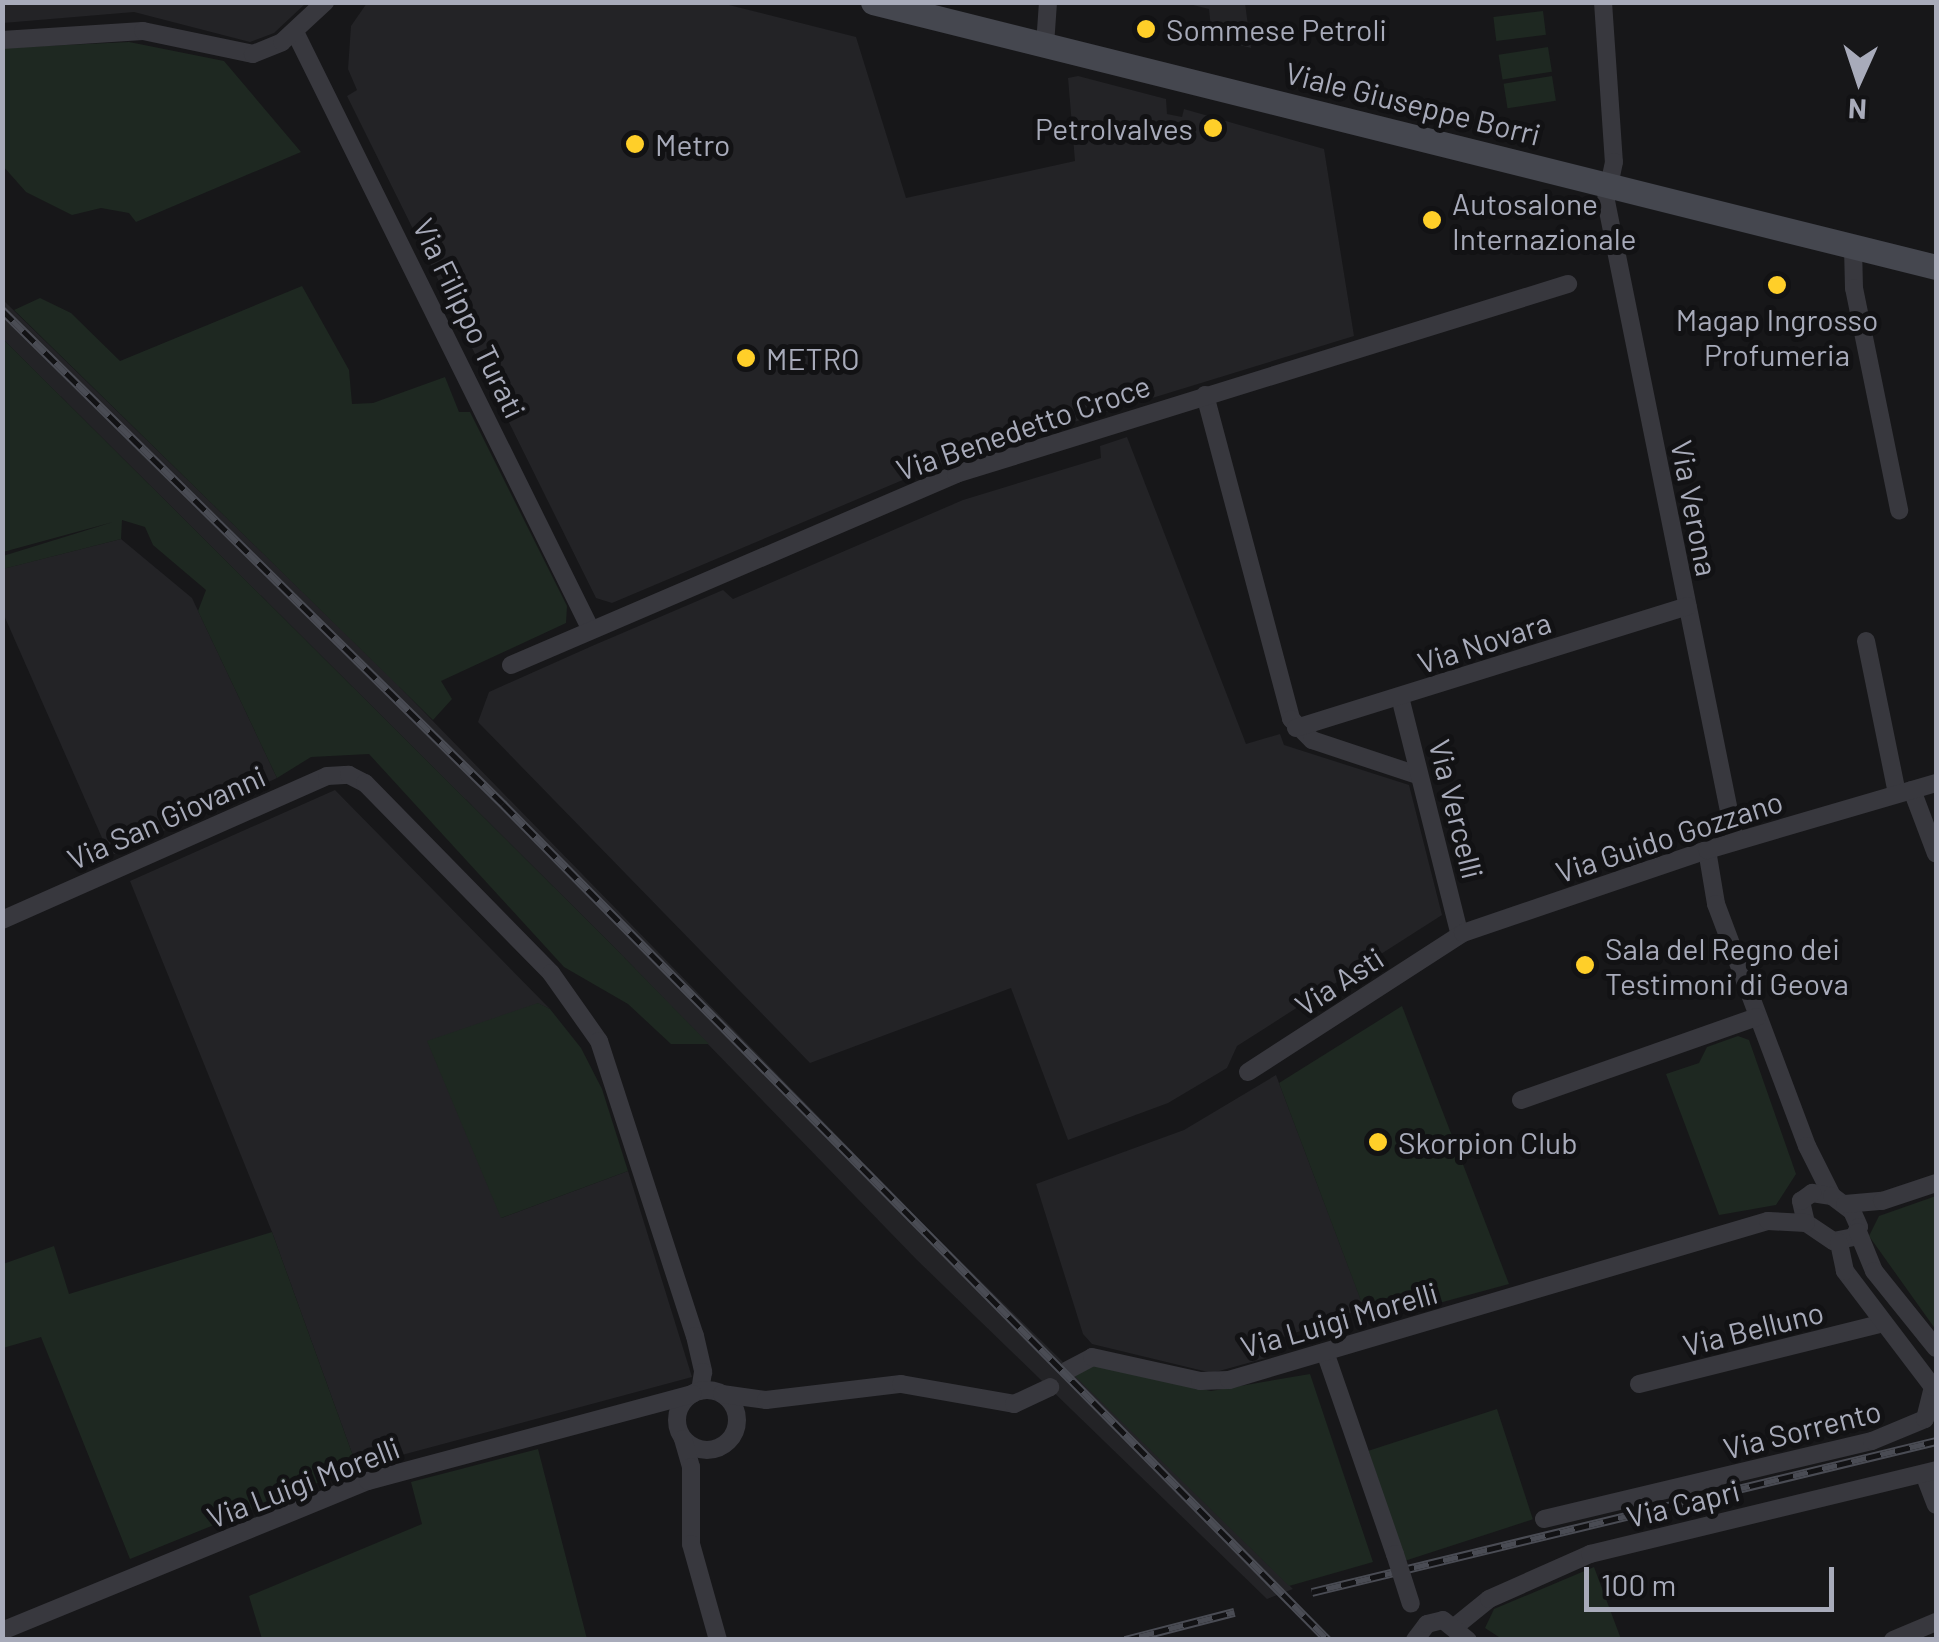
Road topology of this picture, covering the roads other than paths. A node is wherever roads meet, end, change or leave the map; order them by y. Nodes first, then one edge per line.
1 (326, 2) edge
2 (873, 2) edge
3 (1048, 2) edge
4 (1602, 2) edge
5 (295, 32) junction
6 (2, 40) edge
7 (1045, 45) junction
8 (1608, 185) junction
9 (1853, 246) junction
10 (1936, 267) edge
11 (1568, 284) dead end
12 (1205, 394) junction
13 (1900, 510) dead end
14 (1687, 606) junction
15 (591, 630) junction
16 (1866, 641) dead end
17 (511, 665) dead end
18 (1400, 697) junction
19 (1296, 728) junction
20 (1416, 775) junction
21 (1936, 783) edge
22 (1904, 792) junction
23 (1735, 841) junction
24 (1707, 850) junction
25 (1936, 854) edge
26 (2, 920) edge
27 (1460, 935) junction
28 (1758, 1017) junction
29 (1248, 1072) dead end
30 (1521, 1100) dead end
31 (1807, 1146) junction
32 (1936, 1183) edge
33 (1804, 1198) junction
34 (1838, 1200) junction
35 (1882, 1201) junction
36 (1768, 1221) junction
37 (1806, 1224) junction
38 (1850, 1235) junction
39 (1880, 1324) junction
40 (1936, 1348) edge
41 (1325, 1352) junction
42 (1068, 1370) dead end
43 (1639, 1384) dead end
44 (1050, 1388) dead end
45 (696, 1392) junction
46 (722, 1394) junction
47 (766, 1400) junction
48 (632, 1412) junction
49 (736, 1422) junction
50 (681, 1433) junction
51 (718, 1448) junction
52 (1930, 1472) edge
53 (691, 1491) junction
54 (1936, 1505) edge
55 (1544, 1519) dead end
56 (1936, 1622) edge
57 (2, 1630) edge
58 (1463, 1632) edge
59 (1418, 1634) edge
60 (718, 1640) edge
61 (1893, 1640) edge

1 - 5 street
2 - 7 main road, Viale Giuseppe Borri
3 - 7 street
4 - 8 street, Via Verona
5 - 6 street
5 - 15 street, Via Filippo Turati
7 - 8 main road, Viale Giuseppe Borri
8 - 9 main road, Viale Giuseppe Borri
8 - 14 street, Via Verona
9 - 10 main road, Viale Giuseppe Borri
9 - 13 street
11 - 12 street, Via Benedetto Croce
12 - 15 street, Via Benedetto Croce
12 - 19 street
14 - 18 street, Via Novara
14 - 23 street, Via Verona
15 - 17 street, Via Benedetto Croce
16 - 22 street
18 - 19 street, Via Novara
18 - 20 street, Via Vercelli
19 - 20 street
20 - 27 street, Via Vercelli
21 - 22 street, Via Guido Gozzano
22 - 23 street, Via Guido Gozzano
22 - 25 street
23 - 24 street, Via Guido Gozzano
24 - 27 street, Via Guido Gozzano
24 - 28 street
26 - 45 street, Via San Giovanni
27 - 29 street, Via Asti
28 - 30 street
28 - 31 street
31 - 33 street
31 - 34 street
32 - 35 street
33 - 34 street
33 - 36 street
33 - 37 street
34 - 35 street
34 - 38 street
35 - 38 street
36 - 37 street
36 - 41 street, Via Luigi Morelli
37 - 38 street
38 - 39 street, Via Sorrento
38 - 40 street
39 - 43 street, Via Belluno
39 - 55 street, Via Sorrento
41 - 42 street, Via Luigi Morelli
41 - 59 street, bridge
44 - 47 street
45 - 46 street
45 - 48 street, Via Luigi Morelli
45 - 50 street
46 - 47 street
46 - 49 street
47 - 49 street
48 - 50 street
48 - 57 street, Via Luigi Morelli
49 - 51 street
50 - 51 street
50 - 53 street
51 - 53 street
52 - 54 street
52 - 58 street, Via Capri
53 - 60 street
56 - 61 street
58 - 59 street

